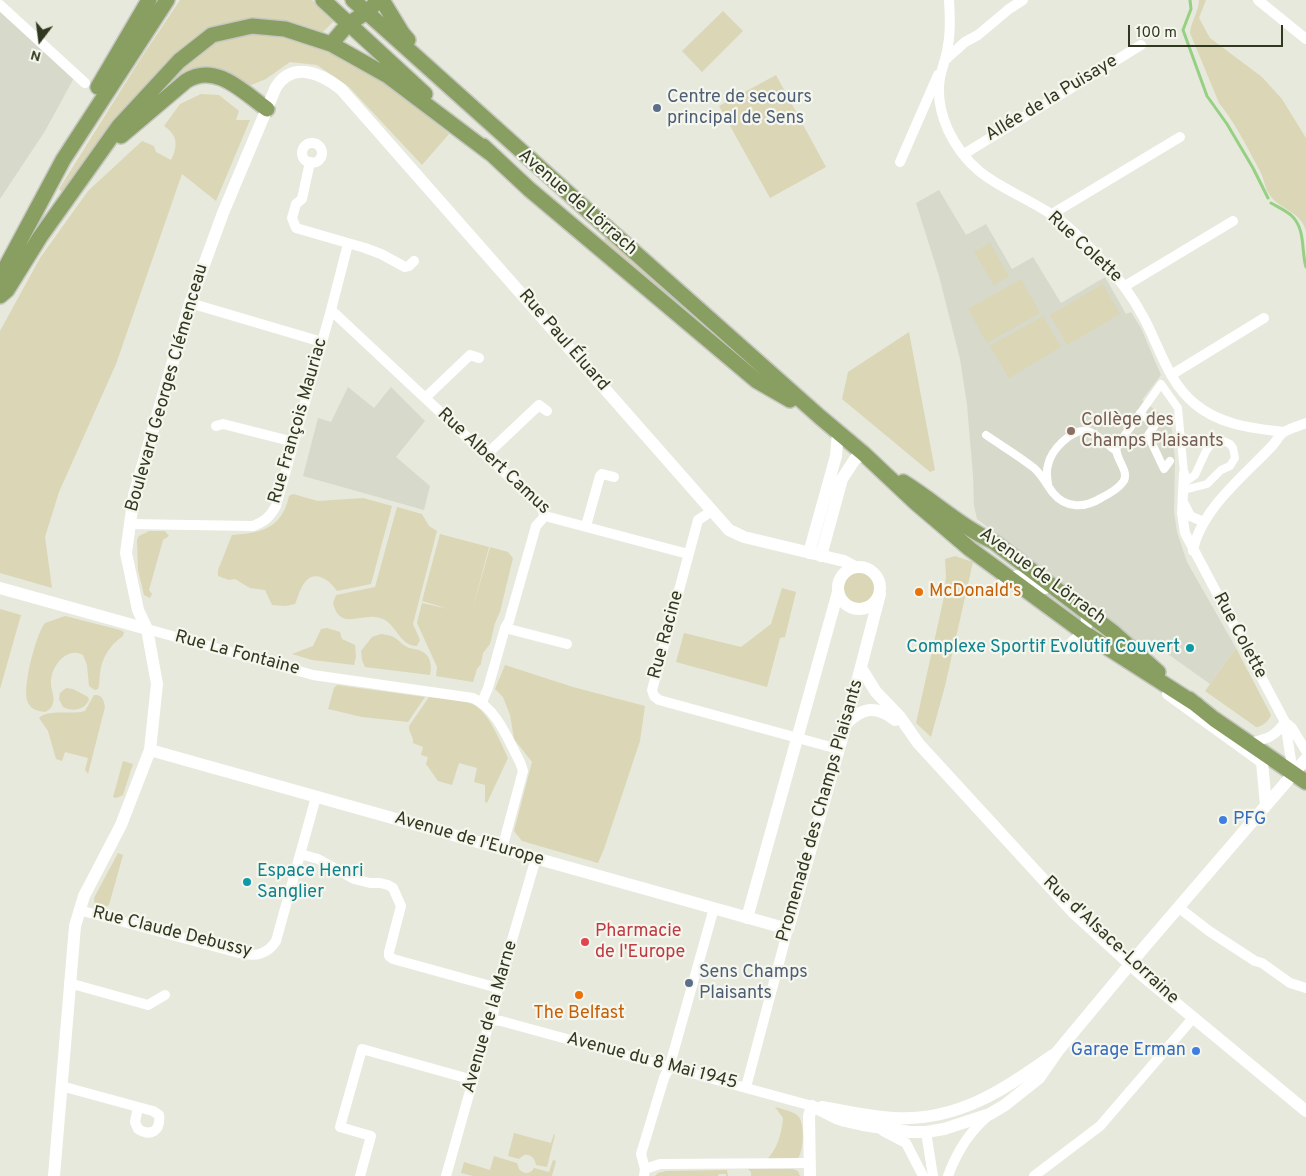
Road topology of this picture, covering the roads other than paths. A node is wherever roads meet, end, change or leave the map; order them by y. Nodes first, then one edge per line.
1 (149, 0) edge
2 (168, 0) edge
3 (323, 0) edge
4 (354, 0) edge
5 (380, 0) edge
6 (949, 0) edge
7 (1023, 0) edge
8 (1258, 0) edge
9 (0, 5) edge
10 (367, 12) junction
11 (348, 24) junction
12 (1306, 39) edge
13 (331, 44) junction
14 (1141, 45) dead end
15 (944, 61) junction
16 (85, 83) dead end
17 (341, 89) joint
18 (457, 92) junction
19 (267, 109) junction
20 (1180, 137) dead end
21 (99, 151) junction
22 (490, 153) junction
23 (964, 154) junction
24 (63, 160) junction
25 (310, 162) dead end
26 (900, 162) dead end
27 (570, 210) junction
28 (1052, 214) junction
29 (1233, 221) dead end
30 (348, 244) junction
31 (414, 261) dead end
32 (0, 278) edge
33 (1125, 286) junction
34 (0, 296) edge
35 (190, 303) junction
36 (331, 310) junction
37 (1264, 318) dead end
38 (322, 342) junction
39 (479, 358) dead end
40 (1170, 375) junction
41 (425, 398) junction
42 (547, 411) dead end
43 (1140, 413) junction
44 (820, 417) junction
45 (1306, 423) edge
46 (216, 426) dead end
47 (838, 432) junction
48 (1283, 432) junction
49 (986, 435) dead end
50 (294, 442) junction
51 (1116, 451) junction
52 (864, 454) junction
53 (486, 455) junction
54 (1170, 461) dead end
55 (876, 465) junction
56 (614, 477) dead end
57 (1184, 482) junction
58 (1048, 484) junction
59 (1183, 501) junction
60 (712, 511) junction
61 (545, 516) junction
62 (1204, 522) junction
63 (129, 524) junction
64 (586, 526) junction
65 (1193, 551) junction
66 (688, 554) junction
67 (815, 555) junction
68 (856, 567) junction
69 (841, 577) junction
70 (1006, 582) junction
71 (0, 588) edge
72 (838, 592) junction
73 (880, 594) junction
74 (1085, 611) junction
75 (505, 628) junction
76 (147, 629) junction
77 (1083, 632) junction
78 (567, 644) dead end
79 (1067, 648) dead end
80 (861, 668) junction
81 (482, 702) junction
82 (1197, 705) junction
83 (1285, 722) junction
84 (846, 724) junction
85 (909, 732) junction
86 (798, 738) junction
87 (1248, 743) junction
88 (838, 749) junction
89 (150, 750) junction
90 (1306, 751) edge
91 (1306, 759) edge
92 (1293, 773) junction
93 (1306, 782) edge
94 (316, 797) junction
95 (1266, 805) junction
96 (502, 849) junction
97 (300, 854) junction
98 (536, 858) junction
99 (1178, 907) junction
100 (714, 908) junction
101 (79, 910) junction
102 (747, 918) junction
103 (788, 929) junction
104 (1130, 963) junction
105 (69, 983) junction
106 (498, 988) junction
107 (1306, 988) edge
108 (165, 995) dead end
109 (1193, 1018) junction
110 (492, 1020) junction
111 (1057, 1052) junction
112 (669, 1068) junction
113 (473, 1080) junction
114 (61, 1086) junction
115 (746, 1087) junction
116 (812, 1106) junction
117 (138, 1107) dead end
118 (1306, 1111) edge
119 (990, 1114) junction
120 (916, 1118) junction
121 (926, 1132) junction
122 (908, 1137) junction
123 (810, 1163) junction
124 (644, 1172) edge
125 (54, 1176) edge
126 (360, 1176) edge
127 (446, 1176) edge
128 (810, 1176) edge
129 (922, 1176) edge
130 (933, 1176) edge
131 (948, 1176) edge
132 (1034, 1176) edge

1 - 24 main road
2 - 24 main road
3 - 11 main road, Avenue de Lörrach
4 - 10 main road, Avenue de Lörrach
5 - 10 main road
5 - 18 main road
6 - 15 street, Rue Colette
7 - 15 street
8 - 12 street
9 - 16 street
10 - 11 main road
10 - 18 main road, Avenue de Lörrach
11 - 13 main road
11 - 22 main road, Avenue de Lörrach
13 - 21 main road
13 - 22 main road
14 - 23 street, Allée de la Puisaye
15 - 23 street, Rue Colette
15 - 26 street
17 - 19 street, Boulevard Georges Clémenceau
17 - 60 street, Rue Paul Éluard
18 - 27 main road, Avenue de Lörrach
19 - 21 main road
19 - 35 street, Boulevard Georges Clémenceau
20 - 28 street
21 - 34 main road
22 - 27 main road, Avenue de Lörrach
23 - 28 street, Rue Colette
24 - 32 main road
25 - 30 street
27 - 44 main road, Avenue de Lörrach
27 - 44 main road, Avenue de Lörrach
28 - 33 street, Rue Colette
29 - 33 street
30 - 31 street
30 - 36 street, Rue François Mauriac
33 - 40 street, Rue Colette
35 - 38 street
35 - 63 street, Boulevard Georges Clémenceau
36 - 38 street, Rue François Mauriac
36 - 41 street, Rue Albert Camus
37 - 40 street
38 - 50 street, Rue François Mauriac
39 - 41 street
40 - 48 street, Rue Colette
41 - 53 street, Rue Albert Camus
42 - 53 street
43 - 51 street
43 - 54 street
43 - 57 street
44 - 47 main road, Avenue de Lörrach
45 - 48 street
46 - 50 street
47 - 52 main road, Avenue de Lörrach
47 - 67 street
48 - 62 street
49 - 58 street
50 - 63 street, Rue François Mauriac
51 - 58 street
51 - 58 street
52 - 55 main road, Avenue de Lörrach
52 - 67 street
53 - 61 street, Rue Albert Camus
55 - 70 main road, Avenue de Lörrach
55 - 74 main road, Avenue de Lörrach
56 - 64 street
57 - 57 street
57 - 59 street, Rue Colette
59 - 62 street
59 - 65 street, Rue Colette
60 - 66 street, Rue Racine
60 - 67 street, Rue Paul Éluard
61 - 64 street, Rue Albert Camus
61 - 75 street
62 - 65 street
63 - 76 street, Boulevard Georges Clémenceau
64 - 66 street, Rue Albert Camus
65 - 83 street, Rue Colette
66 - 86 street, Rue Racine
67 - 68 street
67 - 69 street
68 - 69 street
68 - 73 street
69 - 72 street
70 - 74 street
70 - 77 main road, Avenue de Lörrach
71 - 76 street
72 - 73 street
72 - 86 street
73 - 80 street, Promenade des Champs Plaisants
74 - 77 street
74 - 82 main road, Avenue de Lörrach
75 - 78 street
75 - 81 street
76 - 81 street, Rue La Fontaine
76 - 89 street, Boulevard Georges Clémenceau
77 - 79 street
77 - 82 main road, Avenue de Lörrach
77 - 95 street
80 - 84 street, Promenade des Champs Plaisants
80 - 85 street, Rue d'Alsace-Lorraine
81 - 96 street
82 - 87 main road, Avenue de Lörrach
83 - 87 street
83 - 90 street, Rue Colette
83 - 92 street, Rue Colette
84 - 85 street, Rue d'Alsace-Lorraine
84 - 88 street, Promenade des Champs Plaisants
85 - 104 street, Rue d'Alsace-Lorraine
86 - 88 street, Rue Racine
86 - 102 street
87 - 92 main road, Avenue de Lörrach
88 - 103 street, Promenade des Champs Plaisants
89 - 94 street, Avenue de l'Europe
89 - 101 street, Boulevard Georges Clémenceau
91 - 92 street
92 - 93 main road, Avenue de Lörrach
92 - 95 street
94 - 96 street, Avenue de l'Europe
94 - 97 street
95 - 99 street
96 - 98 street, Avenue de l'Europe
97 - 101 street, Rue Claude Debussy
97 - 106 street
98 - 100 street, Avenue de l'Europe
98 - 106 street, Avenue de la Marne
99 - 104 street
99 - 107 street
100 - 102 street, Avenue de l'Europe
100 - 112 street
101 - 105 street, Boulevard Georges Clémenceau
102 - 103 street, Avenue de l'Europe
103 - 115 street, Promenade des Champs Plaisants
104 - 109 street, Rue d'Alsace-Lorraine
104 - 111 street
105 - 108 street
105 - 114 street, Boulevard Georges Clémenceau
106 - 110 street, Avenue de la Marne
109 - 118 street, Rue d'Alsace-Lorraine
109 - 132 street
110 - 112 street, Avenue du 8 Mai 1945
110 - 113 street, Avenue de la Marne
111 - 119 street
111 - 120 street
112 - 115 street, Avenue du 8 Mai 1945
112 - 124 street
113 - 126 street
113 - 127 street, Avenue de la Marne
114 - 117 street
114 - 125 street, Boulevard Georges Clémenceau
115 - 116 street, Avenue du 8 Mai 1945
116 - 120 street
116 - 122 street
116 - 123 street
119 - 121 street
119 - 131 street
120 - 121 street
120 - 122 street
121 - 122 street
121 - 130 street
122 - 129 street
123 - 124 street
123 - 128 street

